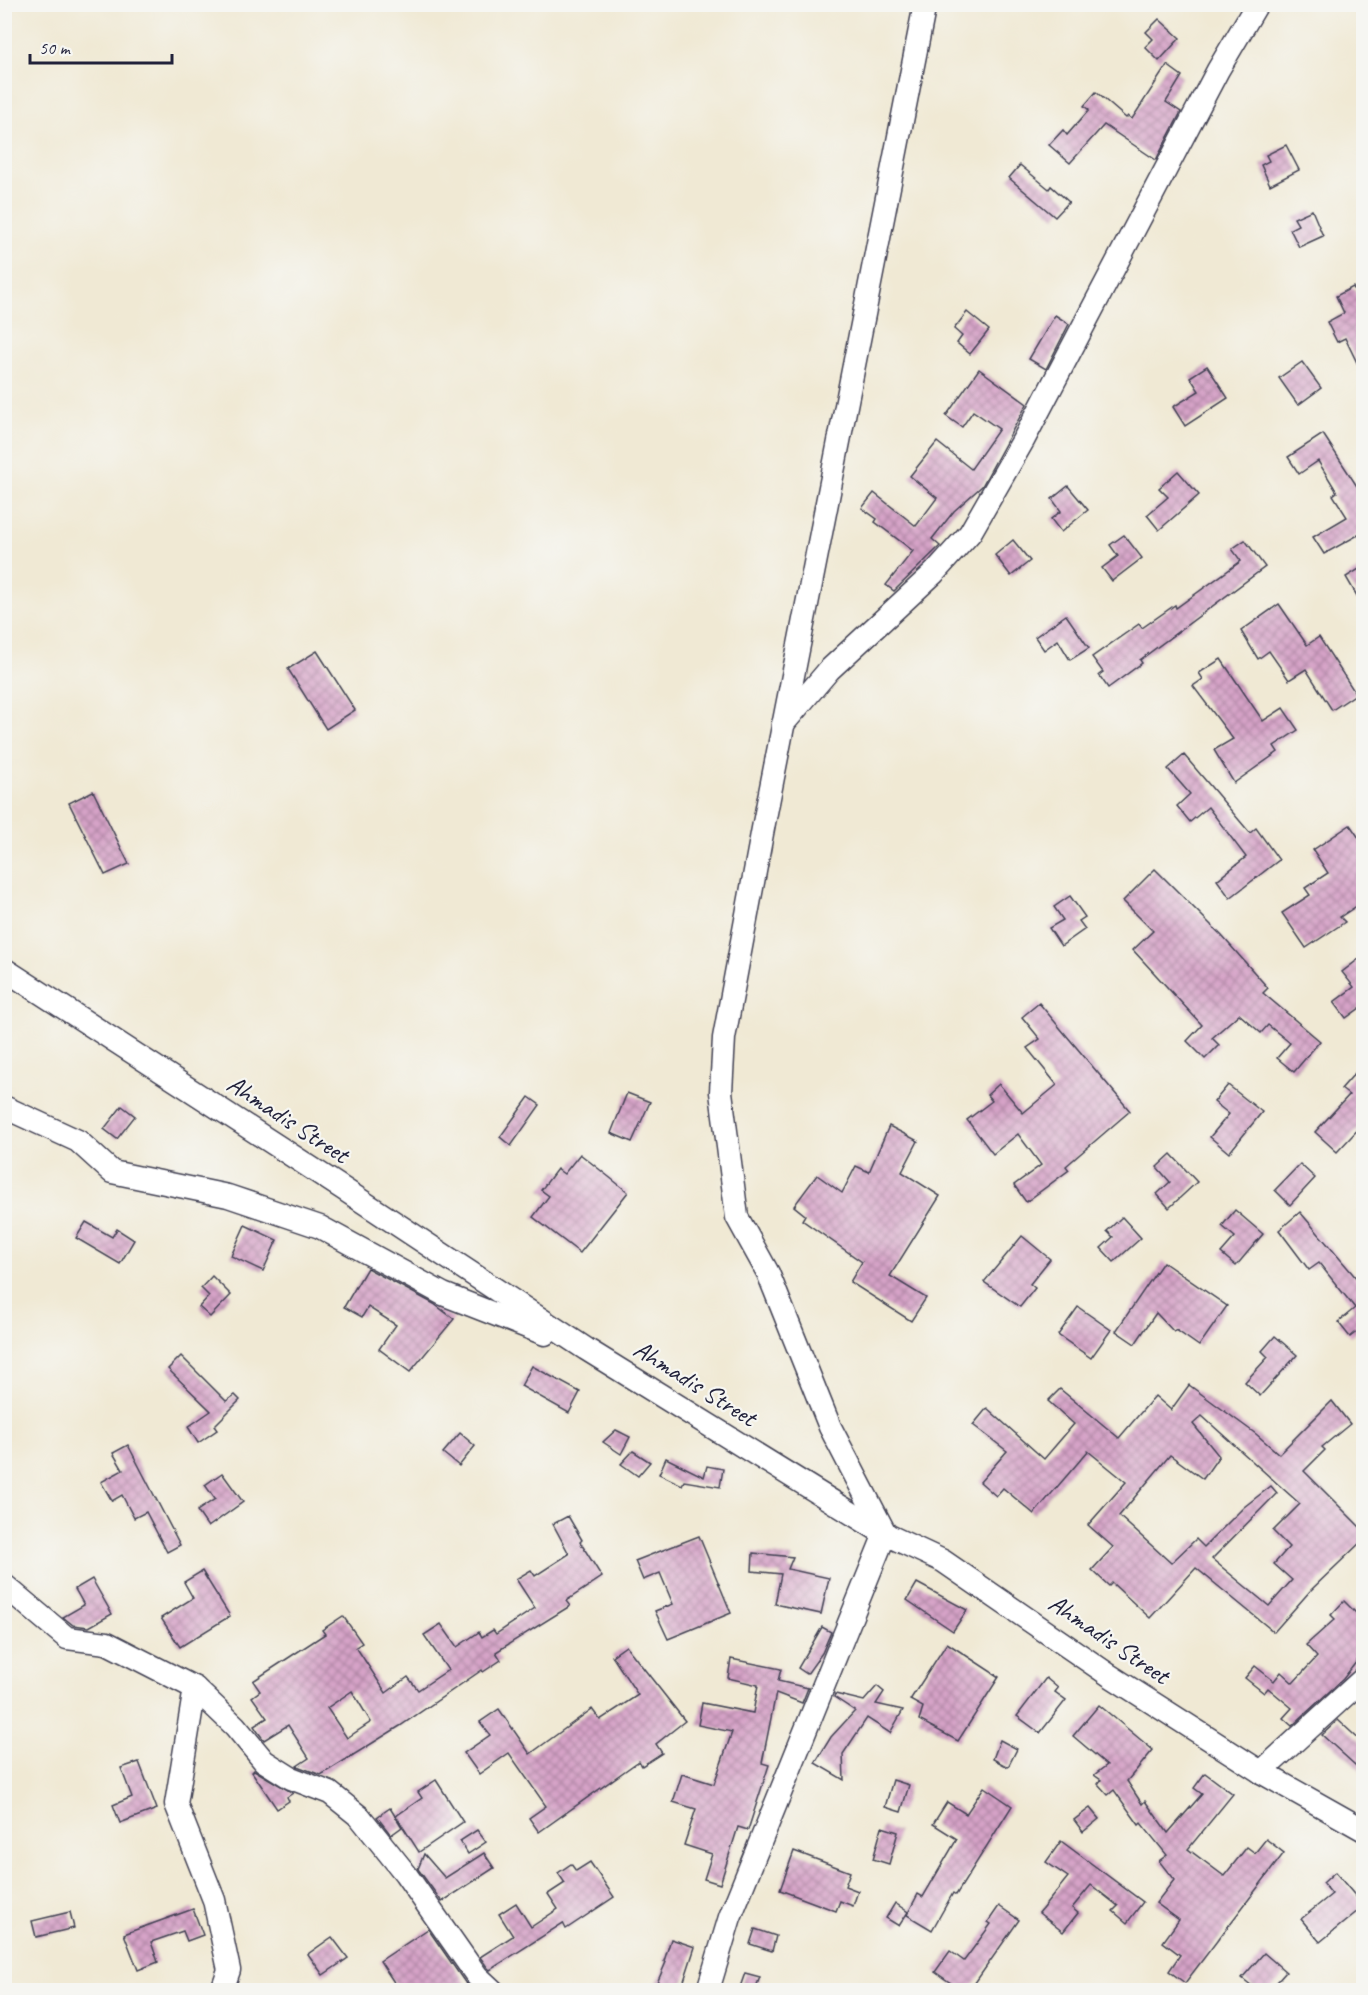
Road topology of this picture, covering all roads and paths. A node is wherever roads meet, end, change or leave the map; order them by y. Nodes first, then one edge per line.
1 (926, 4) edge
2 (1257, 4) edge
3 (782, 725) junction
4 (4, 969) edge
5 (4, 1107) edge
6 (586, 1350) junction
7 (885, 1534) junction
8 (4, 1585) edge
9 (1364, 1678) edge
10 (195, 1688) junction
11 (1261, 1772) junction
12 (1364, 1830) edge
13 (222, 1990) edge
14 (492, 1990) edge
15 (708, 1990) edge

1 - 3 street
2 - 3 street
3 - 7 street
4 - 6 street, Ahmadis Street
5 - 6 street
6 - 7 street, Ahmadis Street
7 - 11 street, Ahmadis Street
7 - 15 street
8 - 10 street
9 - 11 street
10 - 13 street
10 - 14 street
11 - 12 street, Ahmadis Street

